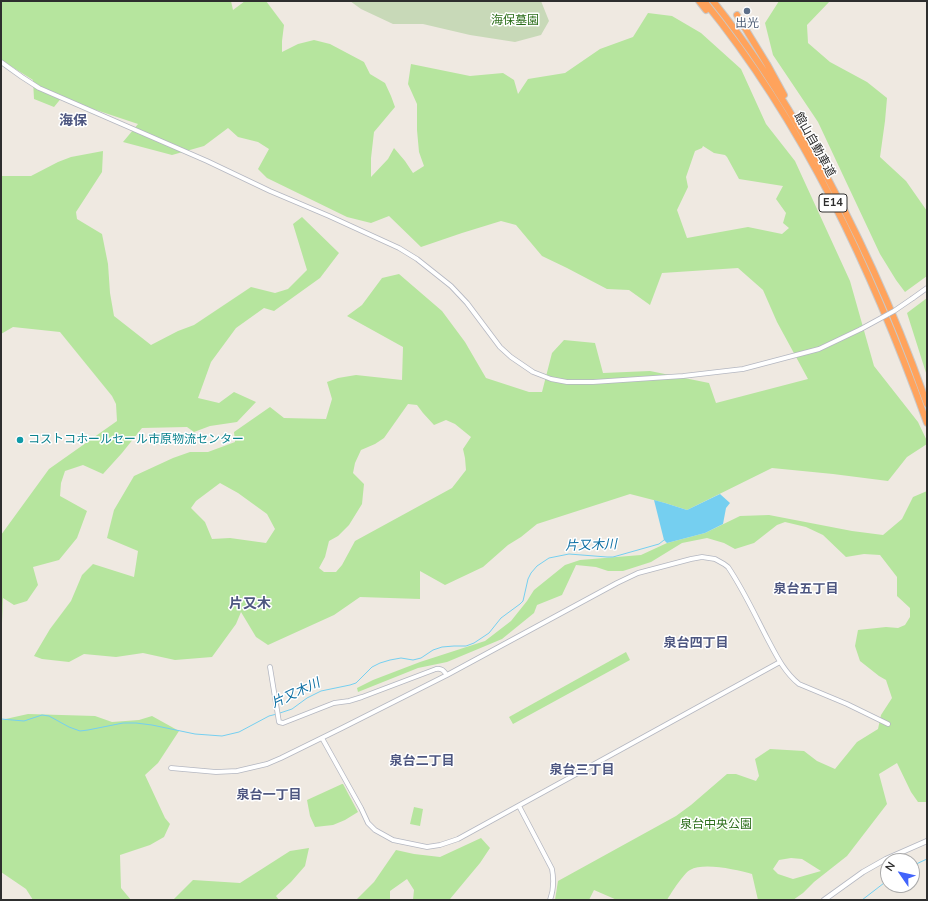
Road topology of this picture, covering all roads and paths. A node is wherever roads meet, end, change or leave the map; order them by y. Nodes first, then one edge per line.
1 (699, 1) edge
2 (704, 1) edge
3 (713, 1) edge
4 (737, 15) dead end
5 (745, 54) junction
6 (1, 62) edge
7 (809, 145) junction
8 (927, 288) edge
9 (927, 404) edge
10 (927, 423) edge
11 (780, 662) junction
12 (270, 667) dead end
13 (447, 675) junction
14 (888, 724) dead end
15 (322, 738) junction
16 (171, 768) dead end
17 (519, 806) junction
18 (927, 841) edge
19 (550, 900) edge
20 (824, 900) edge

1 - 5 highway
2 - 5 highway, 館山自動車道 / E14
3 - 7 highway, 館山自動車道 / E14
4 - 7 highway
5 - 10 highway, 館山自動車道 / E14
6 - 8 street, bridge
7 - 9 highway, 館山自動車道 / E14
11 - 13 street
11 - 14 street
11 - 17 street
12 - 13 street
13 - 15 street
15 - 16 street
15 - 17 street
17 - 19 street
18 - 20 main road

